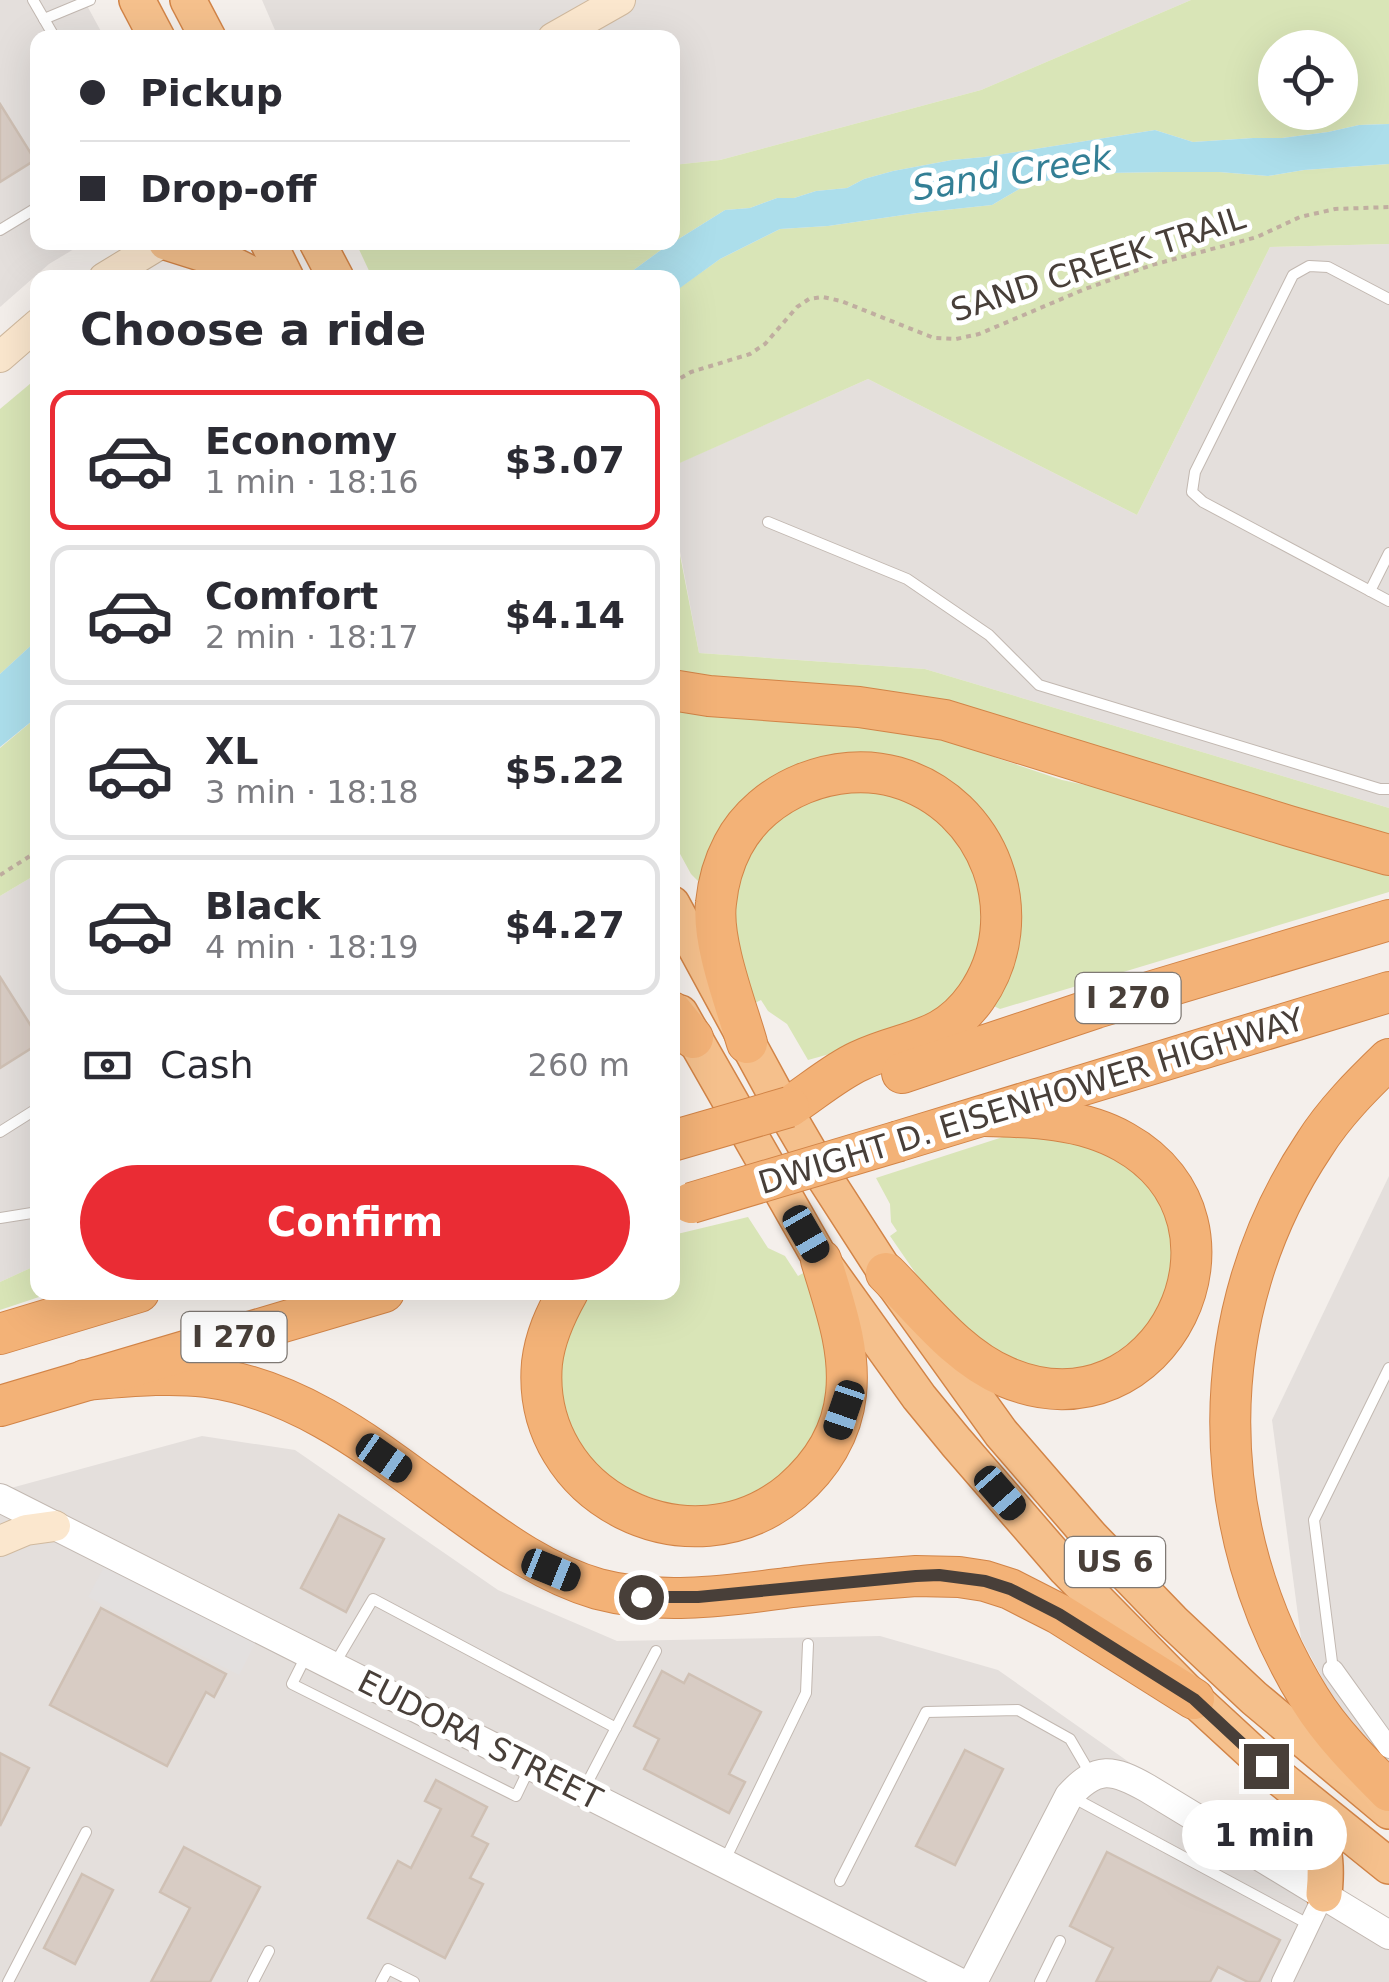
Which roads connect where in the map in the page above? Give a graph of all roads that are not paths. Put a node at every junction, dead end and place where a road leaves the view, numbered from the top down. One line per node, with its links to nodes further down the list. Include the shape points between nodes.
1 (33, 0): 6 (lane)
2 (90, 0): 6 (lane)
3 (137, 0): 8 (highway)
4 (188, 0): 9 (highway)
5 (620, 0): 10 (main road)
6 (44, 19): 7 (lane)
7 (51, 30)
8 (153, 30)
9 (204, 30)
10 (567, 30)
11 (30, 211): 12 (lane)
12 (0, 230)
13 (151, 250): 15 (main road)
14 (191, 250): 16 (highway)
15 (118, 270)
16 (243, 270)
17 (1389, 299): 22 (lane, via 1328,267 1309,266 1293,275 1195,472 1192,492)
18 (30, 331): 19 (main road)
19 (0, 357)
20 (768, 522): 25 (lane, via 907,579 989,635 1039,686)
21 (1389, 553): 22 (lane)
22 (1370, 591): 23 (lane)
23 (1389, 601)
24 (680, 691): 26 (highway, via 945,720)
25 (1389, 789)
26 (1389, 854)
27 (680, 919): 31 (highway, US 6)
28 (1389, 920): 33 (highway, DWIGHT D. EISENHOWER HIGHWAY / I 270, via 927,1066)
29 (1389, 992): 35 (highway, DWIGHT D. EISENHOWER HIGHWAY / I 270)
30 (683, 1025): 41 (highway, US 6)
31 (747, 1043): 33 (highway, via 716,917 733,844 753,817 811,780 880,773 937,797 977,836 999,884 1003,919 994,966 964,1011 942,1032); 42 (highway, US 6)
32 (1389, 1059): 63 (highway, via 1315,1142 1263,1240 1236,1337 1229,1443 1254,1578 1288,1662 1344,1744)
33 (864, 1072): 37 (highway, DWIGHT D. EISENHOWER HIGHWAY, bridge, via 790,1107)
34 (30, 1113): 36 (lane)
35 (984, 1116): 38 (highway, DWIGHT D. EISENHOWER HIGHWAY / I 270, bridge); 42 (highway, via 1062,1121 1123,1141 1148,1158 1168,1180 1188,1226 1188,1290 1176,1321 1156,1348 1117,1376 1048,1388 1008,1378 963,1351)
36 (0, 1132)
37 (680, 1139)
38 (680, 1208)
39 (30, 1213): 40 (lane)
40 (0, 1218)
41 (821, 1260): 45 (highway, via 845,1348 846,1394 834,1437 814,1469 781,1500 737,1521 660,1523 605,1498 575,1471 546,1410 542,1363); 57 (highway, US 6, via 956,1442 1066,1569)
42 (886, 1273): 66 (highway, US 6, via 1001,1433 1090,1536 1254,1698)
43 (112, 1300): 46 (highway, I 270)
44 (357, 1300): 48 (highway, I 270)
45 (564, 1300)
46 (3, 1333)
47 (1389, 1368): 56 (lane, via 1314,1520)
48 (85, 1380): 49 (highway, I 270); 57 (highway, via 207,1377 293,1401 506,1545 594,1588 667,1598 916,1576 985,1581 1059,1614)
49 (12, 1402)
50 (0, 1498): 51 (street, EUDORA STREET)
51 (56, 1526): 52 (main road); 55 (street, EUDORA STREET)
52 (0, 1541)
53 (808, 1644): 68 (lane, via 806,1692)
54 (656, 1651): 58 (lane)
55 (320, 1660): 58 (lane, via 373,1600); 60 (street, EUDORA STREET); 60 (lane, via 292,1684 516,1796)
56 (1333, 1670): 59 (street)
57 (1194, 1699): 61 (highway, US 6)
58 (616, 1728): 64 (lane)
59 (1389, 1748)
60 (531, 1766): 64 (street, EUDORA STREET)
61 (1266, 1766): 69 (highway, US 6); 71 (highway, via 1322,1840 1326,1869)
62 (1100, 1774): 65 (street); 70 (lane, via 1070,1739 1018,1710 926,1712); 71 (street, via 1125,1776 1147,1788)
63 (1389, 1791)
64 (582, 1792): 68 (street, EUDORA STREET)
65 (1069, 1796): 71 (lane); 80 (street)
66 (1389, 1810)
67 (86, 1832): 75 (lane)
68 (723, 1863): 79 (street, EUDORA STREET)
69 (1389, 1866)
70 (840, 1880)
71 (1317, 1910): 72 (street); 82 (street)
72 (1389, 1935)
73 (1060, 1942): 81 (lane)
74 (269, 1951): 76 (lane)
75 (8, 1982)
76 (253, 1982)
77 (381, 1982): 78 (lane, via 388,1969)
78 (414, 1982)
79 (959, 1982)
80 (974, 1982)
81 (1040, 1982)
82 (1282, 1982)

